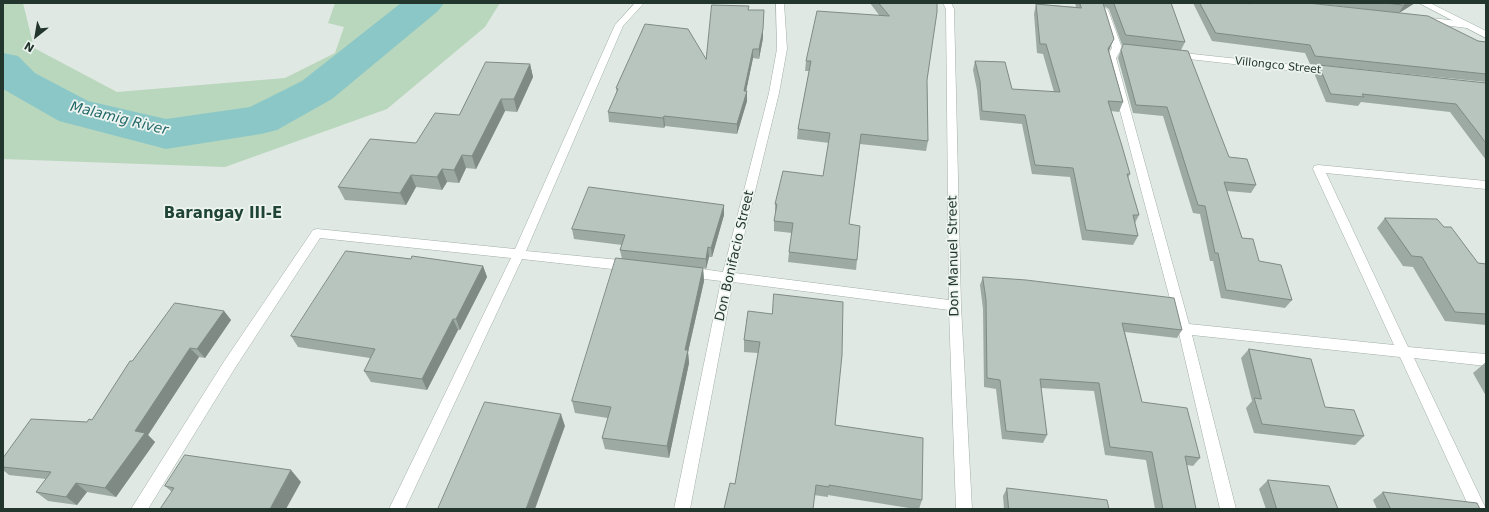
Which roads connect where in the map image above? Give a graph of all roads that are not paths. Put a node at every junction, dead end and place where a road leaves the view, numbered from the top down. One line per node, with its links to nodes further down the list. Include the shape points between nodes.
1 (640, 3): 12 (street, via 619,25)
2 (780, 3): 15 (street, Don Bonifacio Street, via 782,49 777,78)
3 (947, 3): 16 (street, Don Manuel Street, via 950,17)
4 (1423, 3): 7 (street)
5 (1104, 10): 17 (street, via 1121,49 1111,58)
6 (1413, 19): 7 (street)
7 (1467, 25): 8 (street)
8 (1486, 35)
9 (1163, 54): 10 (street, Villongco Street)
10 (1340, 72)
11 (1486, 186): 18 (street, via 1318,169)
12 (519, 253): 13 (street); 20 (street, via 317,233 230,364); 21 (street)
13 (643, 267)
14 (674, 270): 15 (street)
15 (728, 276): 16 (street); 22 (street, Don Bonifacio Street)
16 (955, 306): 23 (street, Don Manuel Street)
17 (1184, 329): 18 (street); 24 (street)
18 (1404, 352): 19 (street); 25 (street)
19 (1486, 360)
20 (139, 509)
21 (396, 509)
22 (682, 509)
23 (964, 509)
24 (1228, 509)
25 (1478, 509)

